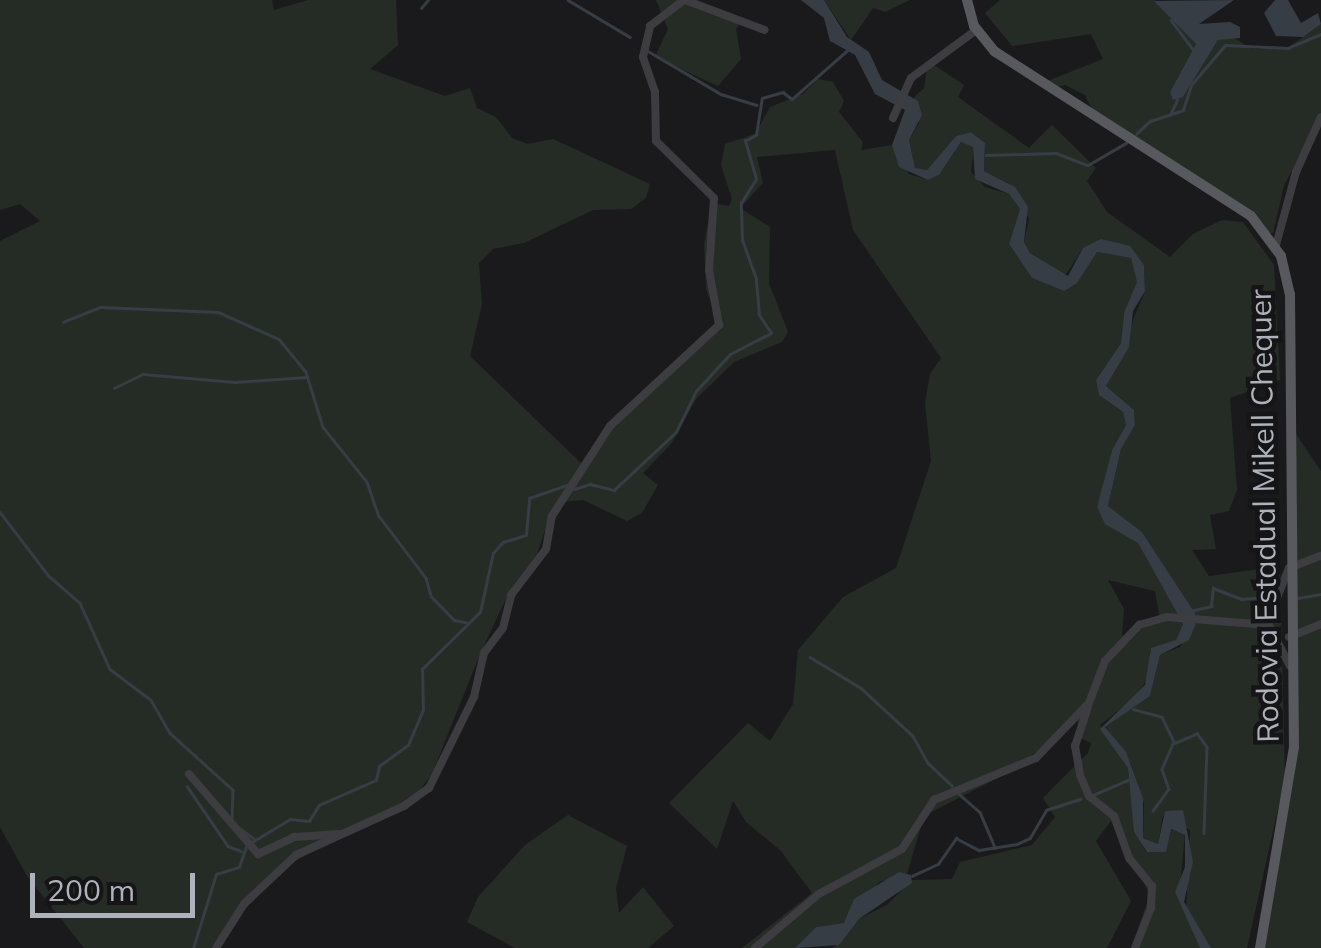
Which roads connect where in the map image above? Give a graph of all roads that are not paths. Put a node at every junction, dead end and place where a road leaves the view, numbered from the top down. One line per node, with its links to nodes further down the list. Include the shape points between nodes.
1 (684, 0): 3 (street); 16 (street, via 650,26 643,58 655,92 656,140 714,198 709,270 719,325 610,426 556,510 546,549 511,595 504,628 484,654 474,697 436,778 416,800)
2 (967, 0): 4 (main road)
3 (765, 30)
4 (976, 30): 6 (street, via 915,74); 7 (main road, Rodovia Estadual Mikell Chequer, via 1004,58 1250,216)
5 (1321, 117): 7 (street, via 1296,172)
6 (893, 118)
7 (1276, 245): 9 (main road, Rodovia Estadual Mikell Chequer, via 1290,294)
8 (1321, 556): 9 (street)
9 (1289, 568): 10 (street, via 1268,615); 12 (main road, Rodovia Estadual Mikell Chequer)
10 (1252, 622): 13 (street, via 1272,628); 14 (street, via 1167,618 1139,625 1119,644)
11 (1321, 624): 12 (street)
12 (1290, 637): 13 (main road, Rodovia Estadual Mikell Chequer)
13 (1290, 666): 20 (main road, Rodovia Estadual Mikell Chequer, via 1291,792)
14 (1089, 703): 18 (street, via 1036,758 934,800 902,849 819,894); 19 (street, via 1075,746 1080,775 1089,796 1114,816 1129,858 1152,890)
15 (189, 774): 16 (street, via 258,854 294,837)
16 (349, 832): 17 (street, via 296,856 244,904)
17 (216, 948)
18 (754, 948)
19 (1135, 948)
20 (1260, 948)

